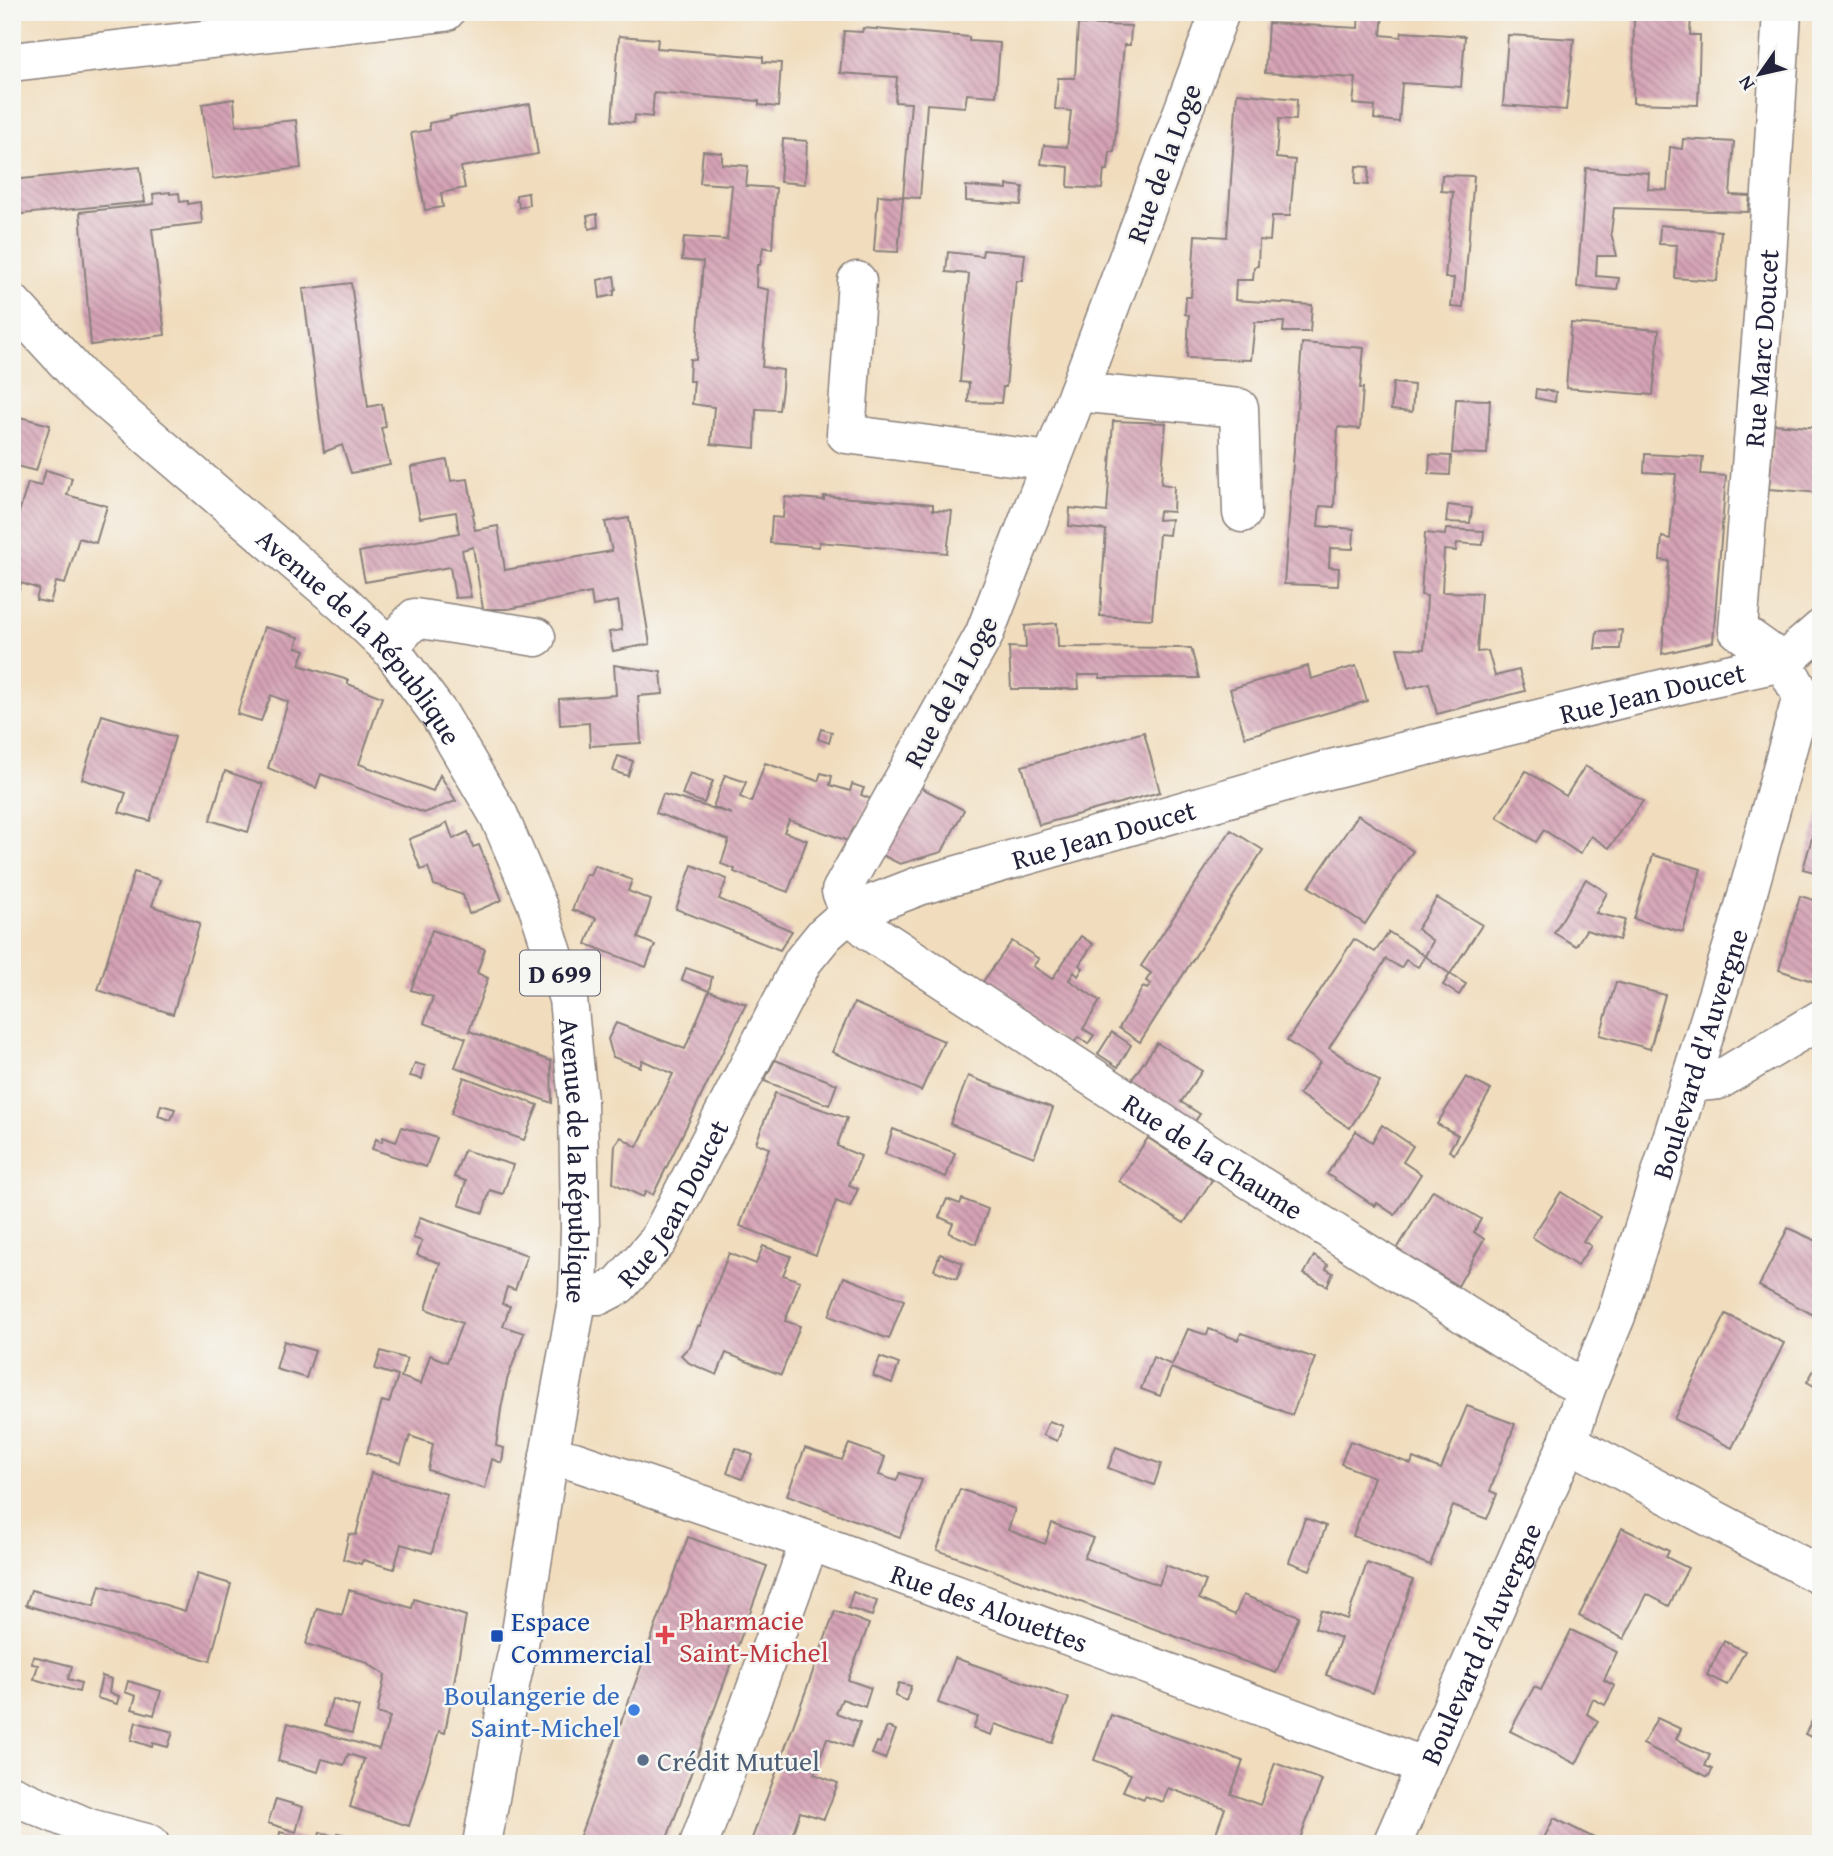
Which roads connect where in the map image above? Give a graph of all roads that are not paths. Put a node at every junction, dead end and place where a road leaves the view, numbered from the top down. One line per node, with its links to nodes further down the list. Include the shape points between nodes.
1 (445, 12): 4 (street)
2 (1220, 12): 7 (street, Rue de la Loge)
3 (1782, 12): 13 (street, Rue Marc Doucet, via 1738,630)
4 (12, 62)
5 (857, 281): 8 (street, via 846,434)
6 (12, 303): 12 (street, Avenue de la République / D 699, via 83,380)
7 (1078, 391): 8 (street, Rue de la Loge); 9 (street, via 1238,408)
8 (1050, 461): 14 (street, Rue de la Loge, via 984,635 841,891)
9 (1242, 513)
10 (1821, 629): 13 (street, Rue Jean Doucet)
11 (536, 637): 12 (street, via 415,618)
12 (388, 647): 17 (street, Avenue de la République / D 699, via 439,714 499,816 538,907 568,999 578,1101)
13 (1783, 662): 14 (street, Rue Jean Doucet, via 1327,770 919,886); 16 (street, Boulevard d'Auvergne, via 1801,696 1737,932)
14 (849, 913): 17 (street, Rue Jean Doucet, via 803,961 658,1241 619,1285 600,1294); 18 (street, Rue de la Chaume, via 871,932 1219,1160)
15 (1821, 1019): 16 (street, via 1719,1080)
16 (1689, 1083): 18 (street, Boulevard d'Auvergne, via 1616,1316)
17 (578, 1294): 20 (street, Avenue de la République / D 699)
18 (1586, 1388): 19 (street, Boulevard d'Auvergne)
19 (1568, 1442): 22 (street); 23 (street, Boulevard d'Auvergne)
20 (549, 1456): 21 (street, Rue des Alouettes); 26 (street, Avenue de la République / D 699)
21 (810, 1541): 23 (street, Rue des Alouettes); 27 (street)
22 (1821, 1576)
23 (1426, 1767): 28 (street, Boulevard d'Auvergne)
24 (12, 1795): 25 (street, via 89,1828)
25 (150, 1844)
26 (482, 1844)
27 (699, 1844)
28 (1392, 1844)

